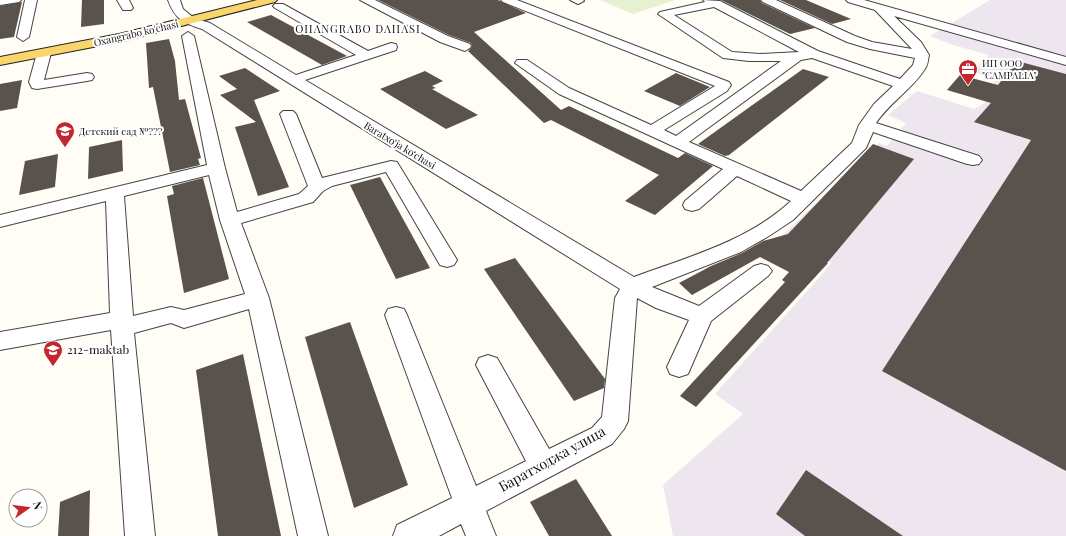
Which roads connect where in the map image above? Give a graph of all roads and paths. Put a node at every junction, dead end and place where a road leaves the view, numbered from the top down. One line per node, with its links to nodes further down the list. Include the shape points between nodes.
1 (15, 0): 9 (street)
2 (31, 0): 14 (street)
3 (174, 0): 13 (street)
4 (250, 0): 13 (main road, Oxangrabo ko'chasi)
5 (366, 0): 16 (street)
6 (507, 0): 31 (street, via 724,85)
7 (767, 0): 20 (street, via 870,46)
8 (852, 0): 12 (street)
9 (0, 2)
10 (712, 2): 18 (street); 22 (street, via 664,14 728,55)
11 (275, 3): 13 (main road, Oxangrabo ko'chasi); 19 (street)
12 (879, 8): 20 (street, via 916,44); 24 (street)
13 (188, 25): 17 (main road, Oxangrabo ko'chasi); 21 (main road, Oxangrabo ko'chasi); 27 (street, Baratxoʻja koʻchasi, via 206,26); 34 (street)
14 (23, 37)
15 (391, 47): 19 (street)
16 (465, 47)
17 (44, 53): 23 (main road, Oxangrabo ko'chasi); 26 (street, via 37,85)
18 (813, 54): 22 (street); 28 (street)
19 (366, 55): 27 (street)
20 (922, 55): 28 (street, via 920,66)
21 (0, 56)
22 (797, 56): 32 (street)
23 (0, 61)
24 (1066, 61)
25 (522, 63): 31 (street, via 564,91)
26 (87, 77)
27 (293, 80): 44 (street, Baratxoʻja koʻchasi)
28 (903, 85): 30 (street, via 879,107)
29 (288, 114): 36 (street)
30 (867, 124): 33 (street); 38 (street, via 860,145)
31 (652, 131): 32 (street)
32 (677, 143): 35 (street)
33 (973, 160)
34 (216, 168): 37 (street); 40 (street)
35 (735, 168): 38 (street); 39 (street)
36 (317, 187): 40 (street, via 306,198); 42 (street, via 326,182 391,166)
37 (115, 193): 41 (street); 48 (street)
38 (803, 199): 44 (street, via 774,224 741,243)
39 (692, 205)
40 (230, 220): 45 (street)
41 (0, 221)
42 (447, 260)
43 (761, 271): 47 (street)
44 (632, 286): 47 (street, Baratxoʻja koʻchasi, via 664,302); 52 (street, Баратходжа улица, via 626,298 615,421 602,436)
45 (258, 298): 48 (street, via 184,319 171,315); 55 (street)
46 (396, 315): 53 (street)
47 (702, 316): 51 (street)
48 (122, 324): 49 (street); 54 (street)
49 (0, 340)
50 (488, 365): 52 (street)
51 (679, 367)
52 (543, 466): 53 (street, Баратходжа улица)
53 (469, 505): 56 (street, Баратходжа улица); 57 (street)
54 (140, 536)
55 (314, 536)
56 (408, 536)
57 (481, 536)

